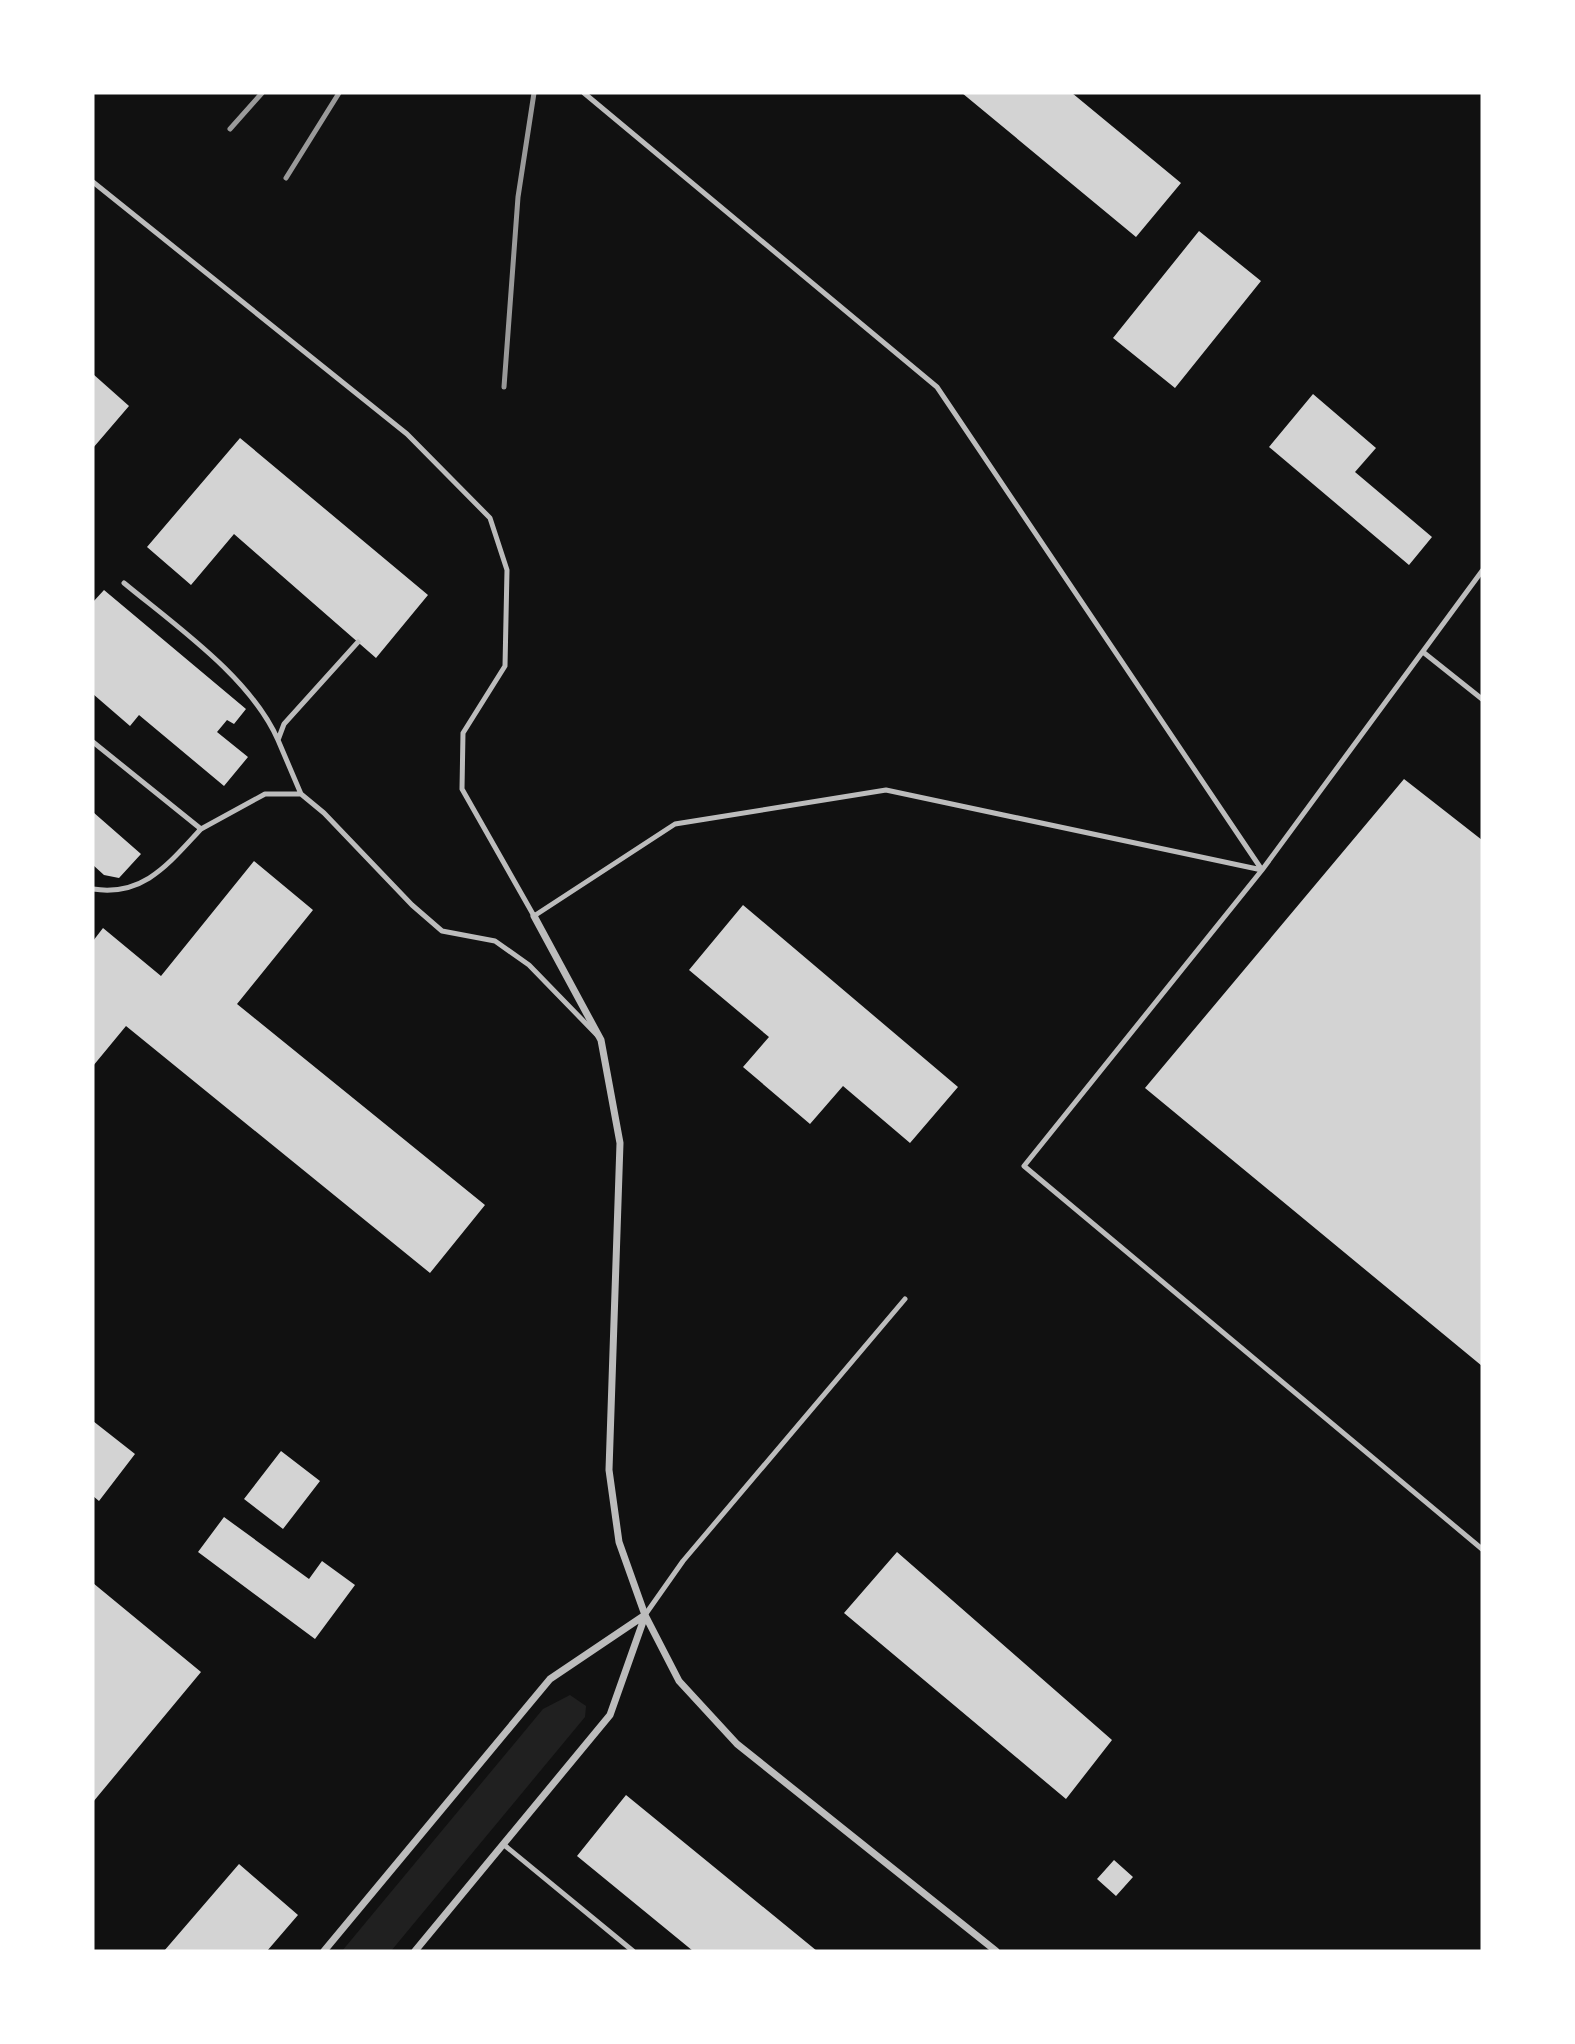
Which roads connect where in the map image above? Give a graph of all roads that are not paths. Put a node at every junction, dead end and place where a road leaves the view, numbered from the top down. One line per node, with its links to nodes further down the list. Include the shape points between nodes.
1 (584, 93): 12 (lane, via 937,387)
2 (93, 182): 14 (lane, via 407,434 490,518 507,570 505,666 463,733 462,789)
3 (1482, 571): 6 (lane)
4 (124, 583): 8 (lane, via 220,664 269,719)
5 (358, 642): 8 (lane, via 284,724)
6 (1423, 652): 7 (lane); 12 (lane)
7 (1482, 699)
8 (278, 740): 10 (lane)
9 (93, 742): 11 (lane)
10 (301, 794): 11 (lane, via 265,794); 15 (lane, via 442,931 495,941 529,965)
11 (201, 829): 13 (lane, via 160,871 133,888)
12 (1262, 870): 14 (lane, via 886,790 675,824); 17 (lane, via 1024,1166)
13 (93, 889)
14 (534, 916): 15 (street)
15 (601, 1040): 18 (street, via 621,1143 609,1470 619,1542)
16 (905, 1299): 18 (lane, via 683,1562)
17 (1482, 1549)
18 (645, 1615): 19 (street, via 610,1715); 20 (street, via 550,1679); 23 (street, via 678,1681 737,1744)
19 (503, 1844): 21 (street); 22 (lane)
20 (324, 1951)
21 (415, 1951)
22 (633, 1951)
23 (996, 1951)

